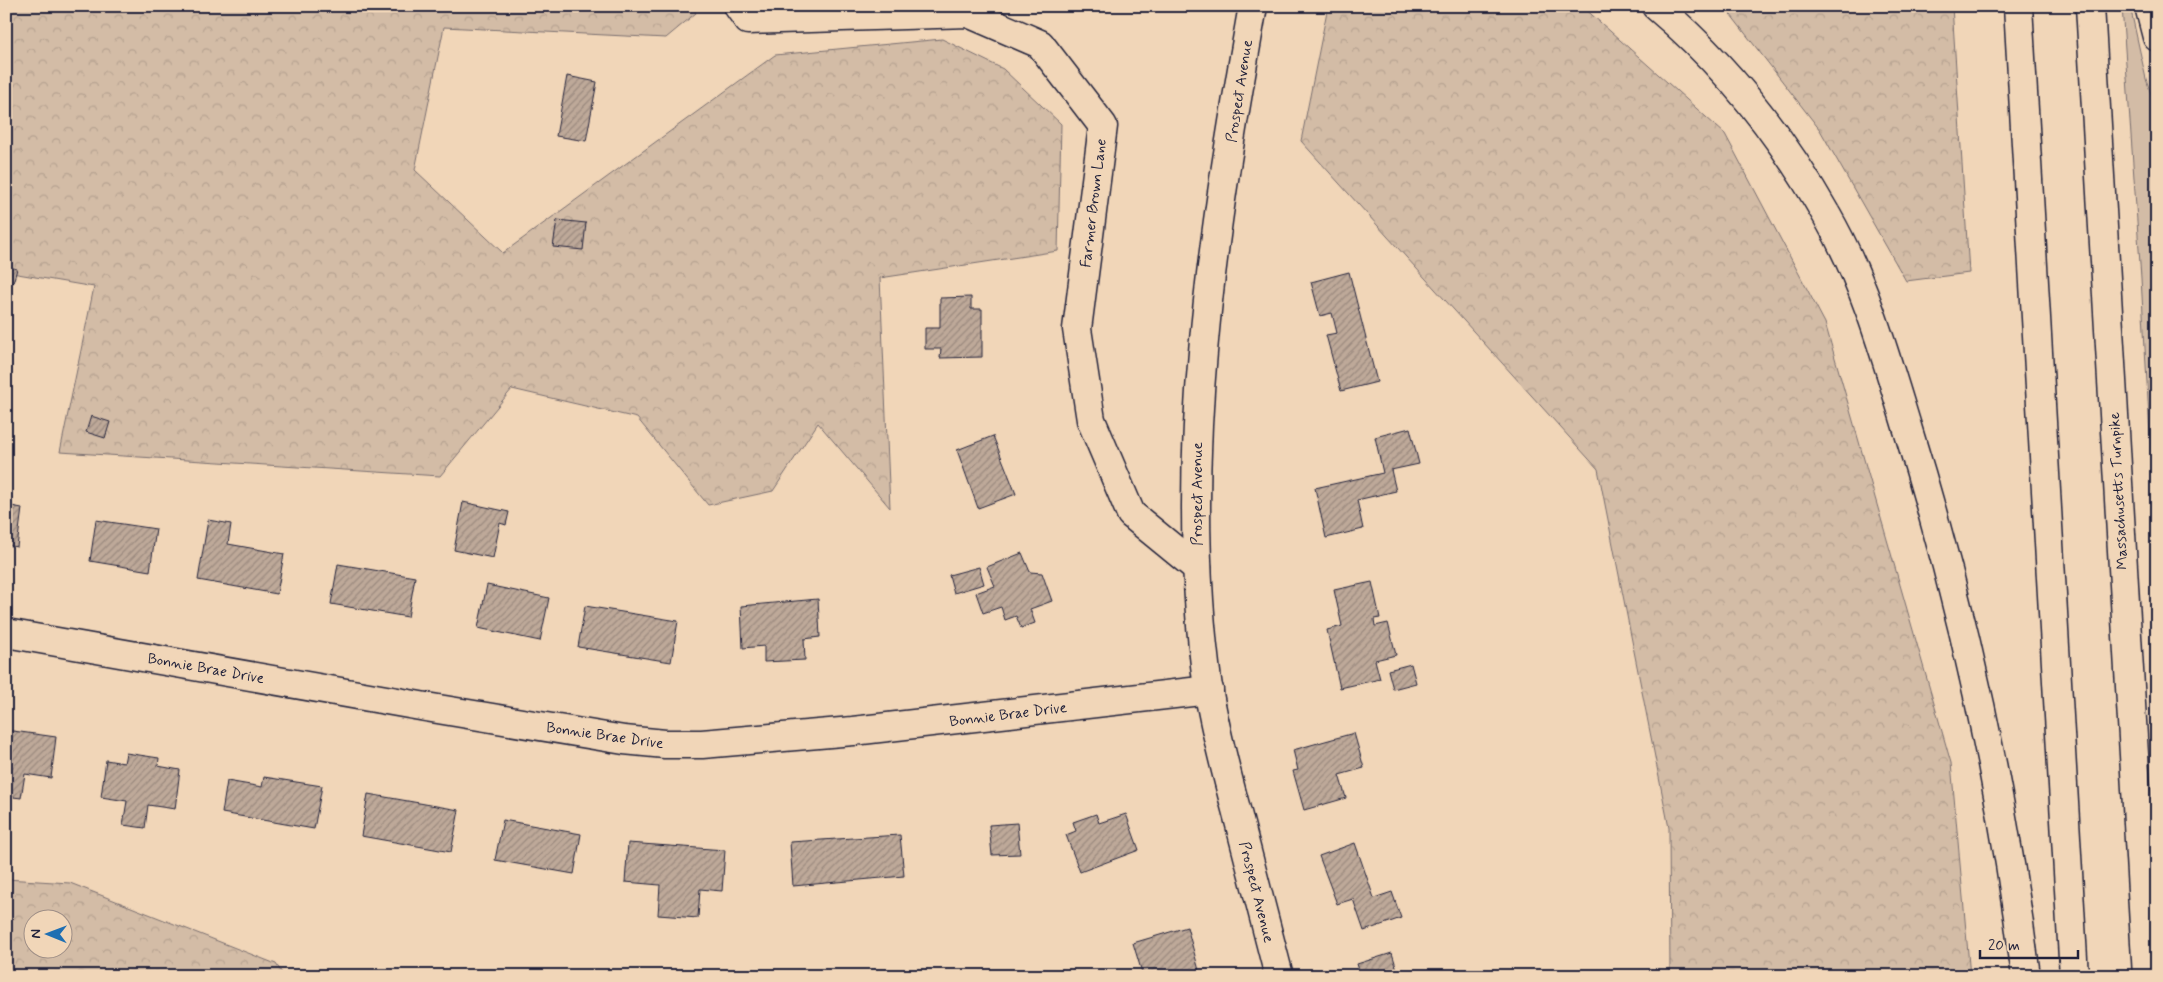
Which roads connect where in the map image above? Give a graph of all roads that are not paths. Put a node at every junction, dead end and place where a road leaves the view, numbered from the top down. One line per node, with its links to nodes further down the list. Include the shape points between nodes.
1 (738, 6): 8 (main road, Farmer Brown Lane, via 748,20 968,13 1040,44 1103,126 1077,329 1091,420 1131,514)
2 (1253, 6): 8 (main road, Prospect Avenue, via 1222,193 1204,338 1195,480)
3 (1656, 6): 12 (main road, via 1710,57 1754,107 1794,161 1828,218 1862,289 1911,440 1962,623 1998,798)
4 (2018, 6): 13 (main road)
5 (2090, 6): 14 (main road, Massachusetts Turnpike)
6 (2149, 6): 7 (main road)
7 (2157, 37)
8 (1197, 568): 10 (main road, Prospect Avenue)
9 (6, 633): 10 (main road, Bonnie Brae Drive, via 426,707 665,744 853,731)
10 (1209, 690): 11 (main road, Prospect Avenue, via 1220,748)
11 (1279, 976)
12 (2026, 976)
13 (2074, 976)
14 (2147, 976)

